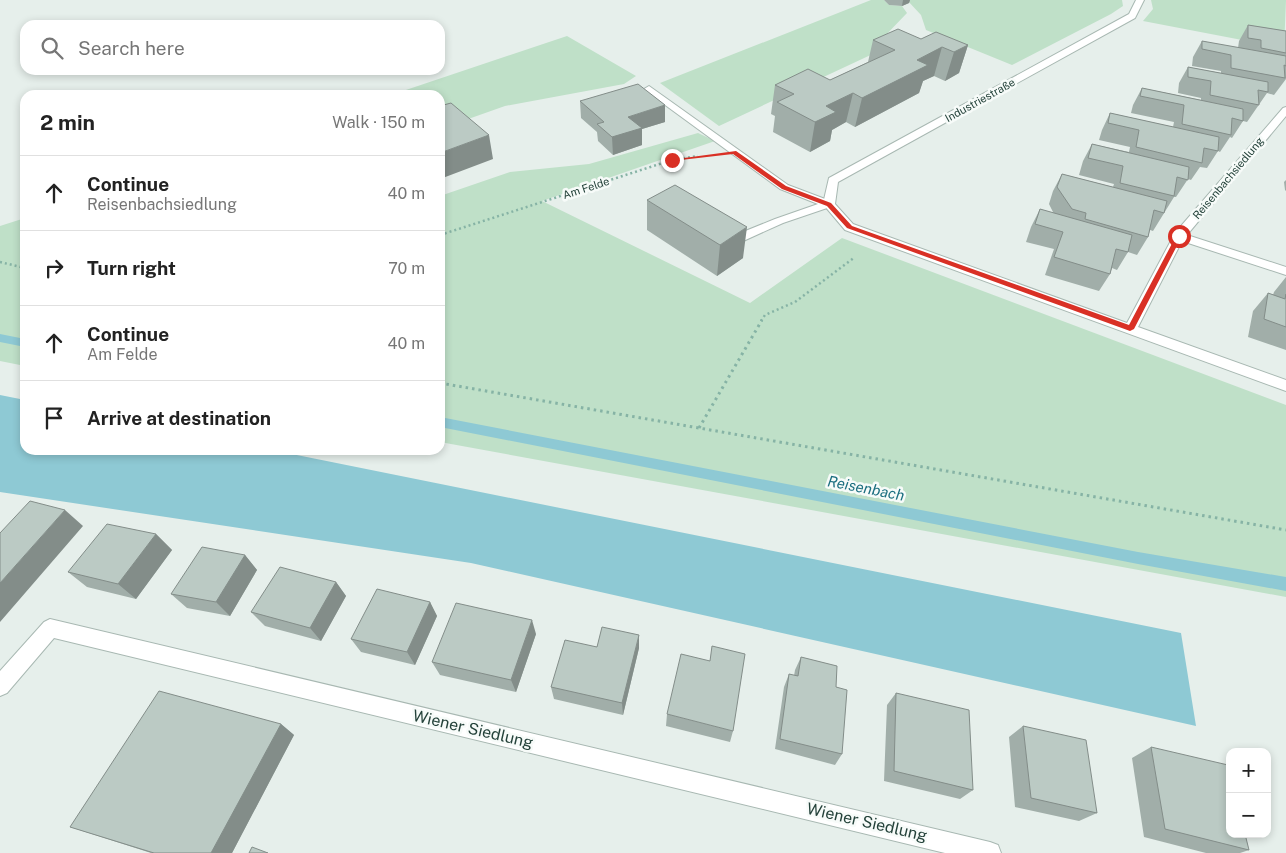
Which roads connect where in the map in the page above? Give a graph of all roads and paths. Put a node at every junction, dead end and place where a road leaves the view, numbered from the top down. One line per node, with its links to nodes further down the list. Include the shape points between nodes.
1 (1140, 0): 5 (street, Industriestraße, via 1132,16 833,180)
2 (649, 89): 4 (street)
3 (1286, 110): 7 (street, Reisenbachsiedlung)
4 (734, 152): 5 (street, via 784,188); 6 (path, Am Felde, via 672,160)
5 (829, 204): 8 (street, via 779,220); 9 (street, via 850,227)
6 (445, 233)
7 (1179, 236): 12 (street); 13 (street, Reisenbachsiedlung)
8 (737, 239)
9 (880, 239): 13 (street); 16 (path, via 795,302 765,315)
10 (0, 262): 11 (path)
11 (20, 267)
12 (1286, 271)
13 (1130, 329): 15 (street)
14 (445, 384): 16 (path)
15 (1286, 386)
16 (700, 428): 17 (path)
17 (1286, 530)
18 (0, 686): 19 (street, Wiener Siedlung, via 50,628)
19 (977, 851)

